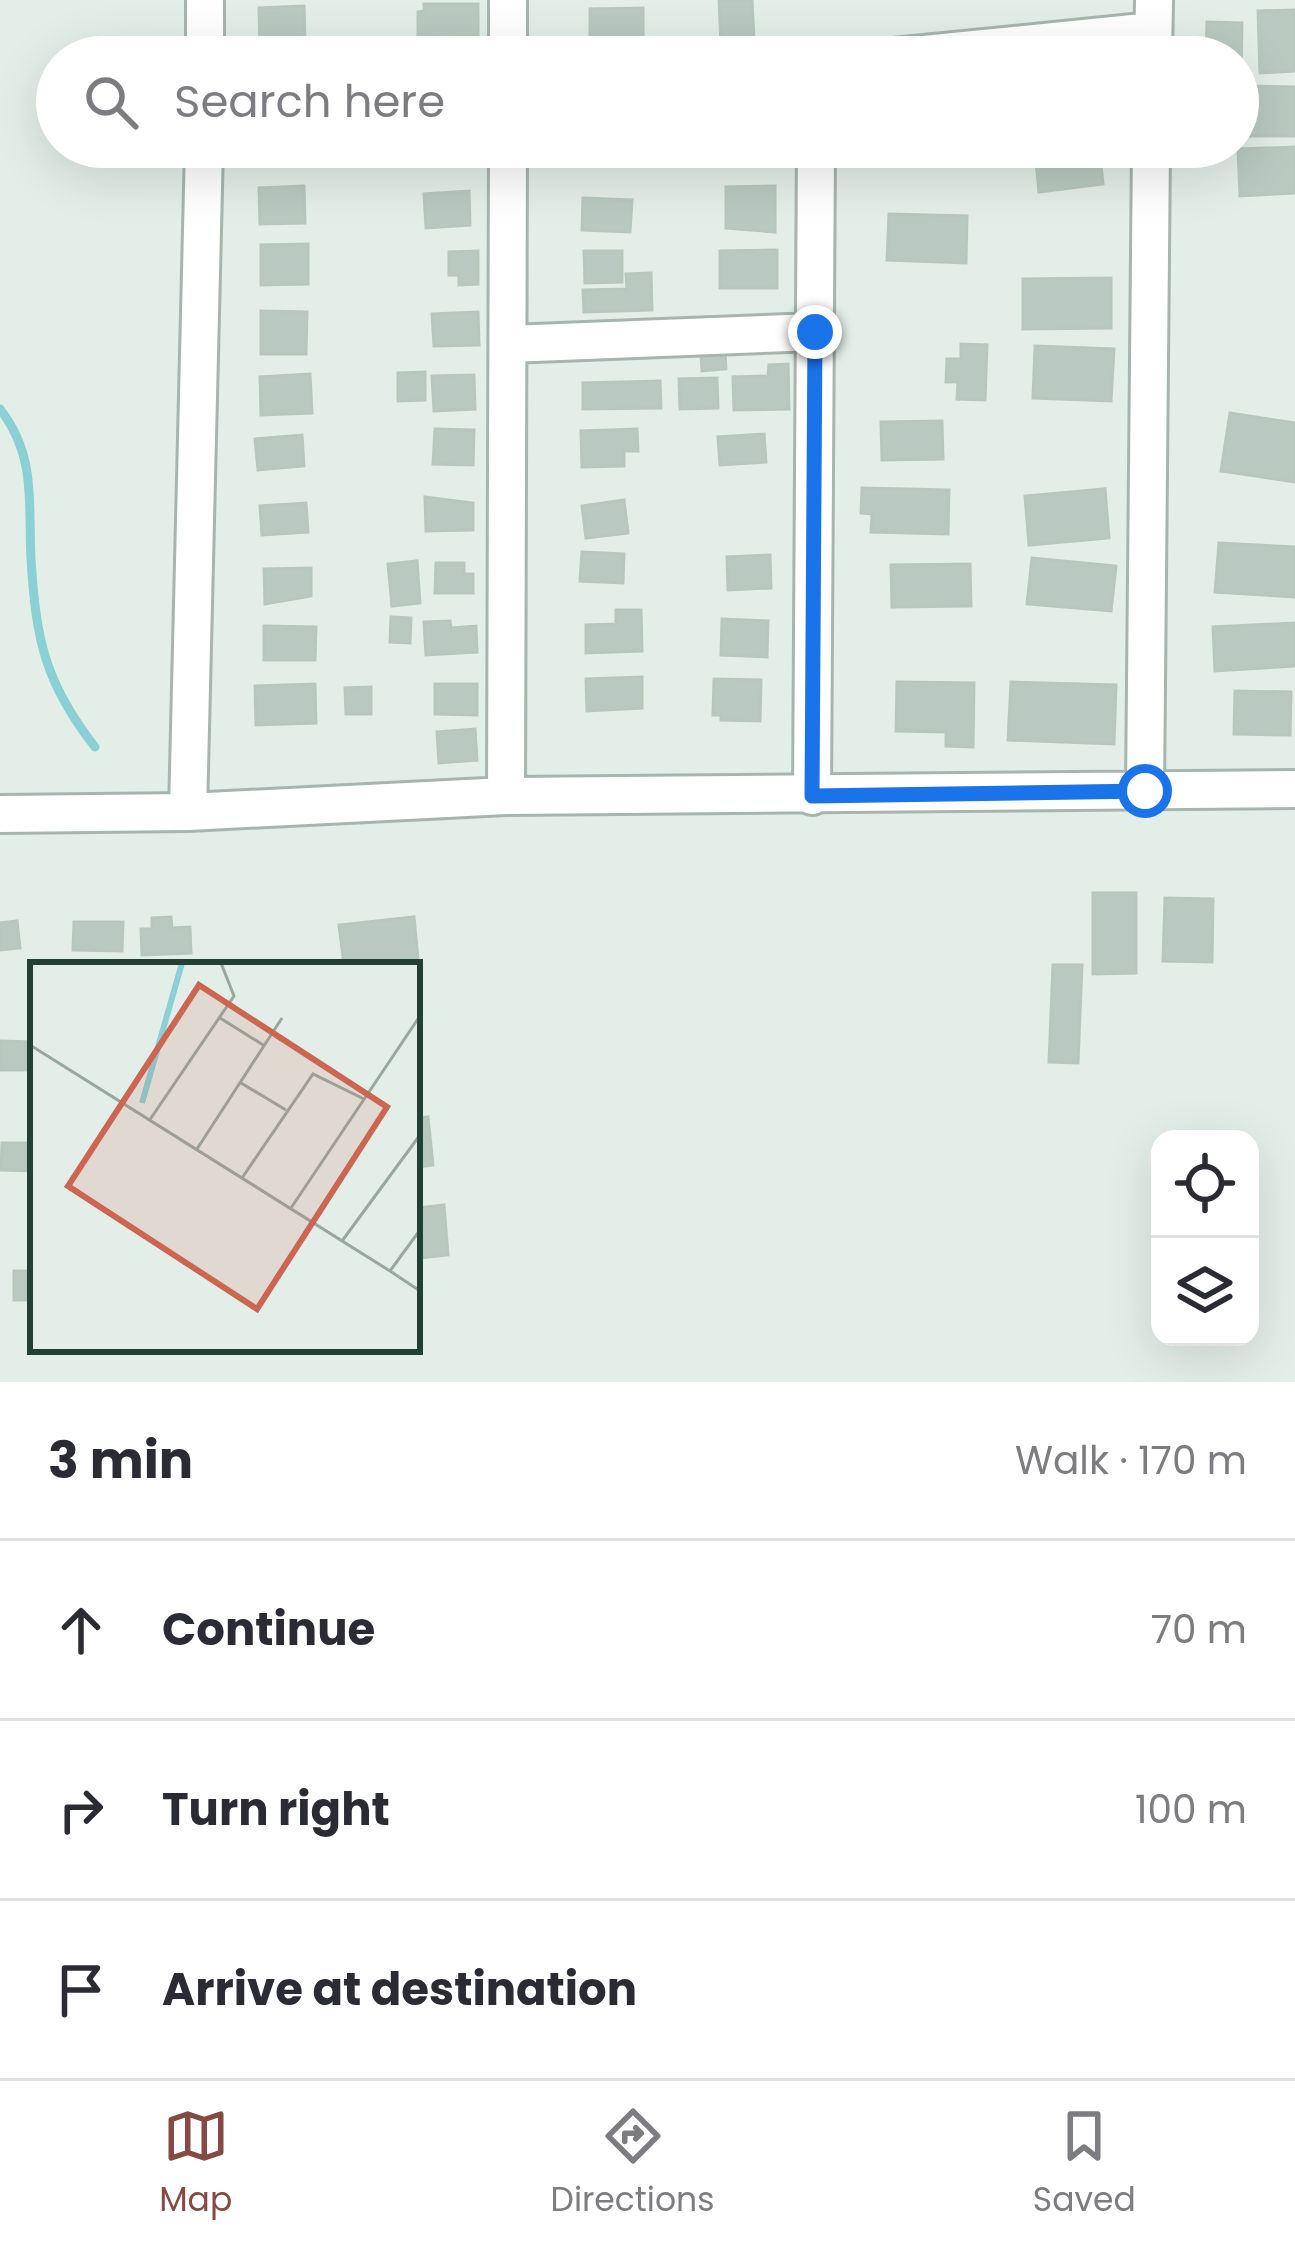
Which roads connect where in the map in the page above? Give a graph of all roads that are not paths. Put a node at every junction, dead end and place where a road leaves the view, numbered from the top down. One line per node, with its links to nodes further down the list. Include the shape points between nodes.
1 (205, 0): 4 (street)
2 (508, 0): 5 (street)
3 (1153, 30): 6 (street)
4 (205, 36)
5 (508, 36)
6 (1095, 36)
7 (203, 168): 17 (street)
8 (508, 168): 12 (street)
9 (816, 168): 11 (street)
10 (1151, 168): 14 (street)
11 (815, 332): 12 (street); 16 (street)
12 (509, 344): 15 (street)
13 (1295, 789): 14 (street)
14 (1145, 791): 16 (street)
15 (506, 796): 16 (street); 17 (street)
16 (812, 796)
17 (188, 812): 18 (street)
18 (0, 814)

